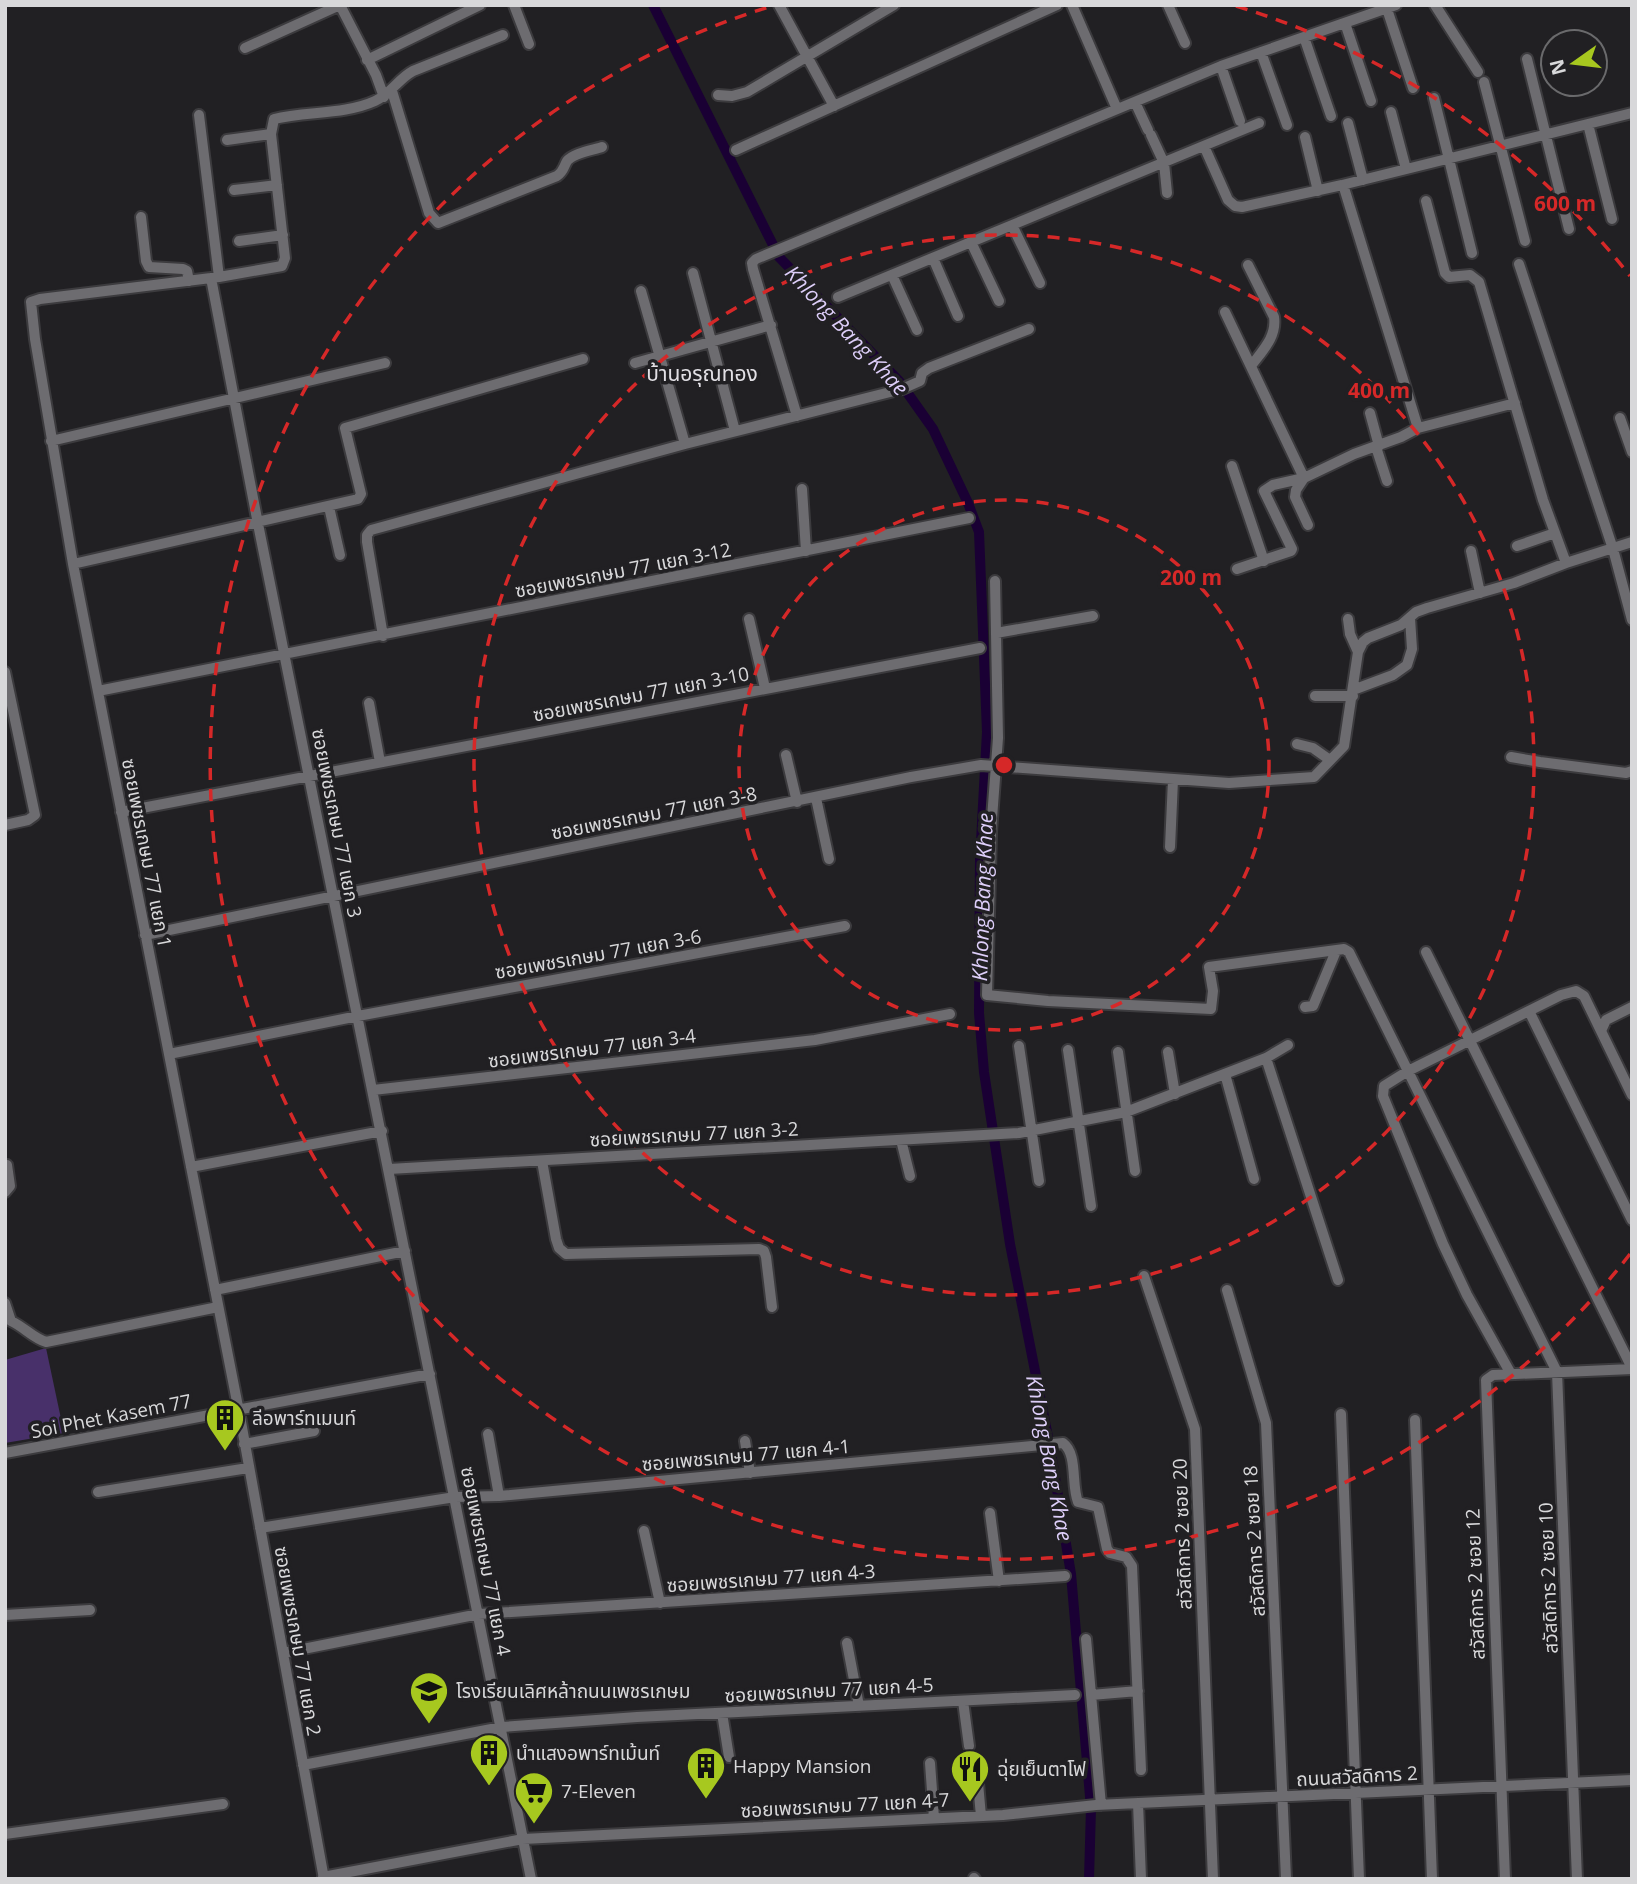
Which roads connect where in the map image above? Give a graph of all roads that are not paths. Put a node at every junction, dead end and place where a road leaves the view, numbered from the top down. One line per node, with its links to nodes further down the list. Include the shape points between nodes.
1 (340, 5): 16 (street); 20 (street)
2 (480, 5): 20 (street)
3 (514, 5): 15 (street)
4 (779, 5): 18 (street)
5 (894, 5): 18 (street)
6 (1057, 5): 28 (street)
7 (1072, 5): 29 (street)
8 (1168, 5): 14 (street)
9 (1435, 5): 44 (street, via 1481,77)
10 (1391, 7): 11 (street); 22 (street)
11 (1345, 23): 13 (street); 26 (street)
12 (503, 34): 23 (street, via 413,71)
13 (1304, 37): 17 (street); 32 (street)
14 (1185, 43)
15 (529, 44)
16 (245, 48)
17 (1261, 52): 21 (street); 38 (street)
18 (807, 57): 24 (street, via 747,92); 28 (street)
19 (1527, 59): 40 (street)
20 (367, 60): 23 (street)
21 (1221, 66): 27 (street); 34 (street)
22 (1413, 88)
23 (388, 94): 39 (street, via 359,106 274,119); 45 (street, via 429,213 438,223 557,176 571,158)
24 (718, 95)
25 (1434, 98): 47 (street)
26 (1371, 101)
27 (1135, 102): 29 (street); 48 (street)
28 (834, 106): 46 (street)
29 (1117, 109): 79 (street, via 756,258 753,269)
30 (1391, 112): 49 (street)
31 (199, 115): 71 (street, ซอยเพชรเกษม 77 แยก 3)
32 (1331, 116)
33 (1631, 116): 37 (street)
34 (1240, 121)
35 (1259, 123): 43 (street)
36 (1348, 123): 50 (street)
37 (1588, 124): 40 (street); 58 (street)
38 (1287, 125)
39 (271, 134): 42 (street); 51 (street)
40 (1546, 134): 44 (street); 60 (street)
41 (1305, 137): 53 (street)
42 (227, 140)
43 (1204, 146): 48 (street); 53 (street, via 1235,206)
44 (1500, 146): 47 (street); 63 (street)
45 (602, 147)
46 (736, 150)
47 (1449, 159): 49 (street); 65 (street)
48 (1164, 163): 55 (street); 59 (street)
49 (1406, 169): 50 (street)
50 (1363, 180): 53 (street)
51 (277, 185): 52 (street); 61 (street)
52 (234, 190)
53 (1318, 191)
54 (1345, 191): 93 (street)
55 (1167, 193)
56 (1426, 201): 89 (street, via 1445,273 1455,278 1470,275 1479,282)
57 (141, 217): 72 (street, via 149,267 183,269)
58 (1612, 219)
59 (1012, 225): 64 (street); 73 (street)
60 (1569, 229)
61 (282, 235): 62 (street); 71 (street, via 282,266)
62 (239, 241)
63 (1525, 241)
64 (971, 242): 66 (street); 76 (street)
65 (1472, 253)
66 (933, 258): 70 (street); 78 (street)
67 (1520, 264): 110 (street)
68 (1248, 265): 87 (street, via 1275,327)
69 (693, 273): 82 (street)
70 (892, 275): 75 (street); 81 (street)
71 (215, 278): 72 (street); 88 (street, ซอยเพชรเกษม 77 แยก 3)
72 (189, 281): 95 (street, ซอยเพชรเกษม 77 แยก 1, via 31,303)
73 (1040, 283)
74 (641, 291): 83 (street)
75 (838, 297)
76 (999, 301)
77 (1225, 312): 87 (street)
78 (958, 316)
79 (771, 325): 82 (street); 91 (street)
80 (1029, 329): 91 (street, via 929,368 914,384)
81 (917, 330)
82 (711, 342): 83 (street); 94 (street)
83 (660, 356): 86 (street); 96 (street)
84 (583, 359): 103 (street, via 345,428 361,494 358,499)
85 (385, 363): 88 (street)
86 (635, 363)
87 (1251, 366): 100 (street)
88 (233, 399): 95 (street); 105 (street, ซอยเพชรเกษม 77 แยก 3)
89 (1515, 403): 93 (street); 107 (street)
90 (1370, 413): 97 (street)
91 (797, 416): 94 (street)
92 (1620, 418): 98 (street)
93 (1418, 428): 97 (street)
94 (735, 431): 96 (street)
95 (51, 441): 116 (street, ซอยเพชรเกษม 77 แยก 1)
96 (685, 444): 126 (street, via 371,530 367,541)
97 (1377, 446): 100 (street); 101 (street)
98 (1632, 452)
99 (1232, 466): 114 (street)
100 (1304, 478): 106 (street, via 1295,497); 114 (street, via 1264,491 1292,548)
101 (1387, 481)
102 (802, 489): 111 (street)
103 (329, 507): 105 (street); 113 (street)
104 (969, 518): 111 (street, ซอยเพชรเกษม 77 แยก 3-12)
105 (258, 524): 116 (street); 129 (street, ซอยเพชรเกษม 77 แยก 3)
106 (1308, 525)
107 (1555, 533): 109 (street); 115 (street)
108 (1632, 542): 110 (street)
109 (1517, 546)
110 (1613, 548): 115 (street); 124 (street)
111 (806, 551): 126 (street, ซอยเพชรเกษม 77 แยก 3-12)
112 (1471, 551): 119 (street)
113 (340, 555)
114 (1264, 561): 117 (street)
115 (1566, 563): 119 (street)
116 (72, 564): 132 (street, ซอยเพชรเกษม 77 แยก 1)
117 (1237, 569)
118 (995, 581): 125 (street)
119 (1480, 593): 121 (street, via 1427,608)
120 (1093, 616): 125 (street)
121 (1410, 618): 128 (street, via 1368,638); 133 (street, via 1412,649 1407,666)
122 (749, 619): 131 (street)
123 (1348, 619): 128 (street)
124 (1632, 620)
125 (996, 632): 141 (street)
126 (383, 636): 129 (street, ซอยเพชรเกษม 77 แยก 3-12)
127 (980, 648): 131 (street, ซอยเพชรเกษม 77 แยก 3-10)
128 (1358, 652): 133 (street)
129 (285, 655): 132 (street, ซอยเพชรเกษม 77 แยก 3-12); 143 (street, ซอยเพชรเกษม 77 แยก 3)
130 (5, 672): 148 (street, via 35,815)
131 (765, 688): 140 (street, ซอยเพชรเกษม 77 แยก 3-10)
132 (98, 691): 147 (street, ซอยเพชรเกษม 77 แยก 1)
133 (1353, 693): 134 (street); 139 (street, via 1344,746)
134 (1315, 696)
135 (369, 703): 140 (street)
136 (1297, 744): 139 (street)
137 (786, 755): 146 (street)
138 (1511, 757): 142 (street)
139 (1330, 760): 144 (street, ซอยเพชรเกษม 77 แยก 3-8, via 1314,776 1304,778 1229,783)
140 (380, 762): 143 (street, ซอยเพชรเกษม 77 แยก 3-10)
141 (997, 766): 144 (street, ซอยเพชรเกษม 77 แยก 3-8); 145 (street, ซอยเพชรเกษม 77 แยก 3-8, via 929,774); 154 (street, via 986,995 1211,1009 1209,967)
142 (1632, 771)
143 (309, 776): 147 (street, ซอยเพชรเกษม 77 แยก 3-10); 151 (street, ซอยเพชรเกษม 77 แยก 3)
144 (1173, 780): 149 (street)
145 (816, 798): 146 (street, ซอยเพชรเกษม 77 แยก 3-8); 150 (street)
146 (797, 802): 151 (street, ซอยเพชรเกษม 77 แยก 3-8)
147 (121, 812): 153 (street, ซอยเพชรเกษม 77 แยก 1)
148 (5, 825)
149 (1170, 846)
150 (828, 859)
151 (334, 896): 153 (street, ซอยเพชรเกษม 77 แยก 3-8); 160 (street, ซอยเพชรเกษม 77 แยก 3)
152 (845, 926): 160 (street, ซอยเพชรเกษม 77 แยก 3-6)
153 (145, 935): 168 (street, ซอยเพชรเกษม 77 แยก 1)
154 (1336, 951): 156 (street, via 1313,1006); 170 (street, via 1344,949 1352,956)
155 (1426, 952): 162 (street)
156 (1305, 1007)
157 (1632, 1007): 161 (street, via 1606,1020)
158 (1528, 1012): 161 (street, via 1576,991 1584,996); 162 (street); 190 (street)
159 (950, 1014): 172 (street, ซอยเพชรเกษม 77 แยก 3-4, via 815,1040)
160 (358, 1016): 168 (street, ซอยเพชรเกษม 77 แยก 3-6); 172 (street, ซอยเพชรเกษม 77 แยก 3)
161 (1601, 1031): 174 (street)
162 (1469, 1041): 170 (street); 200 (street)
163 (1288, 1045): 169 (street, ซอยเพชรเกษม 77 แยก 3-2)
164 (1019, 1046): 178 (street)
165 (1068, 1050): 176 (street)
166 (1118, 1052): 175 (street)
167 (1168, 1052): 173 (street)
168 (169, 1054): 182 (street, ซอยเพชรเกษม 77 แยก 1)
169 (1266, 1058): 171 (street, ซอยเพชรเกษม 77 แยก 3-2); 193 (street)
170 (1408, 1071): 201 (street); 203 (street, via 1389,1080 1383,1096 1448,1254)
171 (1225, 1074): 173 (street, ซอยเพชรเกษม 77 แยก 3-2); 186 (street)
172 (373, 1090): 177 (street, ซอยเพชรเกษม 77 แยก 3)
173 (1175, 1094): 175 (street, ซอยเพชรเกษม 77 แยก 3-2)
174 (1632, 1094)
175 (1126, 1112): 176 (street, ซอยเพชรเกษม 77 แยก 3-2); 184 (street)
176 (1078, 1123): 178 (street, ซอยเพชรเกษม 77 แยก 3-2); 189 (street)
177 (382, 1130): 182 (street); 183 (street, ซอยเพชรเกษม 77 แยก 3)
178 (1032, 1131): 179 (street, ซอยเพชรเกษม 77 แยก 3-2); 187 (street)
179 (901, 1140): 180 (street, ซอยเพชรเกษม 77 แยก 3-2); 185 (street)
180 (542, 1161): 183 (street, ซอยเพชรเกษม 77 แยก 3-2); 198 (street, via 556,1239 566,1254 759,1249 766,1256)
181 (7, 1165): 188 (street, via 10,1186)
182 (191, 1167): 194 (street, ซอยเพชรเกษม 77 แยก 1)
183 (389, 1168): 191 (street, ซอยเพชรเกษม 77 แยก 3)
184 (1135, 1171)
185 (910, 1176)
186 (1254, 1179)
187 (1039, 1181)
188 (5, 1192)
189 (1091, 1206)
190 (1632, 1220)
191 (405, 1251): 194 (street); 202 (street, ซอยเพชรเกษม 77 แยก 3)
192 (1144, 1276): 248 (street, สวัสดิการ 2 ซอย 20, via 1195,1429)
193 (1338, 1280)
194 (215, 1290): 197 (street, ซอยเพชรเกษม 77 แยก 1)
195 (1227, 1290): 247 (street, สวัสดิการ 2 ซอย 18, via 1266,1423)
196 (5, 1303): 199 (street)
197 (218, 1307): 199 (street, via 46,1342); 204 (street, ซอยเพชรเกษม 77 แยก 1)
198 (772, 1307)
199 (8, 1322)
200 (1632, 1368): 201 (street)
201 (1557, 1372): 203 (street); 243 (street, สวัสดิการ 2 ซอย 10)
202 (430, 1374): 204 (street, Soi Phet Kasem 77); 216 (street, ซอยเพชรเกษม 77 แยก 4)
203 (1511, 1374): 244 (street, สวัสดิการ 2 ซอย 12, via 1486,1380)
204 (238, 1409): 210 (street, ซอยเพชรเกษม 77 แยก 2); 211 (street, Soi Phet Kasem 77)
205 (1341, 1414): 246 (street)
206 (1415, 1420): 245 (street)
207 (314, 1431): 210 (street)
208 (488, 1434): 215 (street)
209 (745, 1441): 213 (street)
210 (244, 1444): 212 (street, ซอยเพชรเกษม 77 แยก 2)
211 (5, 1453)
212 (248, 1468): 214 (street); 218 (street, ซอยเพชรเกษม 77 แยก 2)
213 (750, 1473): 215 (street, ซอยเพชรเกษม 77 แยก 4-1); 229 (street, ซอยเพชรเกษม 77 แยก 4-1, via 1063,1443 1069,1451 1078,1502 1098,1507 1107,1549 1130,1560)
214 (97, 1492)
215 (499, 1496): 216 (street, ซอยเพชรเกษม 77 แยก 4-1)
216 (455, 1497): 218 (street, ซอยเพชรเกษม 77 แยก 4-1); 224 (street, ซอยเพชรเกษม 77 แยก 4)
217 (990, 1513): 221 (street)
218 (260, 1528): 228 (street, ซอยเพชรเกษม 77 แยก 2)
219 (644, 1531): 222 (street)
220 (1065, 1576): 221 (street, ซอยเพชรเกษม 77 แยก 4-3)
221 (999, 1581): 222 (street, ซอยเพชรเกษม 77 แยก 4-3)
222 (660, 1603): 224 (street, ซอยเพชรเกษม 77 แยก 4-3)
223 (90, 1610): 225 (street)
224 (479, 1614): 228 (street, ซอยเพชรเกษม 77 แยก 4-3); 235 (street, ซอยเพชรเกษม 77 แยก 4)
225 (5, 1615)
226 (1086, 1639): 231 (street)
227 (847, 1643): 233 (street)
228 (283, 1653): 240 (street, ซอยเพชรเกษม 77 แยก 2)
229 (1138, 1691): 231 (street); 241 (street)
230 (1074, 1695): 232 (street, ซอยเพชรเกษม 77 แยก 4-5)
231 (1091, 1695): 251 (street)
232 (963, 1701): 233 (street, ซอยเพชรเกษม 77 แยก 4-5); 236 (street)
233 (859, 1706): 234 (street, ซอยเพชรเกษม 77 แยก 4-5)
234 (722, 1713): 235 (street, ซอยเพชรเกษม 77 แยก 4-5); 237 (street)
235 (502, 1727): 240 (street, ซอยเพชรเกษม 77 แยก 4-5); 256 (street, ซอยเพชรเกษม 77 แยก 4)
236 (969, 1746)
237 (729, 1757)
238 (976, 1761): 253 (street)
239 (930, 1763): 254 (street)
240 (303, 1765): 257 (street, ซอยเพชรเกษม 77 แยก 2)
241 (1141, 1770)
242 (1632, 1780): 243 (street, ถนนสวัสดิการ 2)
243 (1574, 1783): 244 (street, ถนนสวัสดิการ 2); 265 (street, สวัสดิการ 2 ซอย 10)
244 (1502, 1787): 245 (street, ถนนสวัสดิการ 2); 264 (street, สวัสดิการ 2 ซอย 12)
245 (1428, 1790): 246 (street, ถนนสวัสดิการ 2); 263 (street)
246 (1356, 1793): 247 (street, ถนนสวัสดิการ 2); 262 (street)
247 (1283, 1797): 248 (street, ถนนสวัสดิการ 2); 261 (street, สวัสดิการ 2 ซอย 18)
248 (1210, 1800): 249 (street, ถนนสวัสดิการ 2); 260 (street, สวัสดิการ 2 ซอย 20)
249 (1138, 1803): 251 (street, ถนนสวัสดิการ 2); 259 (street)
250 (223, 1804): 255 (street)
251 (1101, 1804): 252 (street, ถนนสวัสดิการ 2)
252 (1084, 1806): 253 (street, ซอยเพชรเกษม 77 แยก 4-7)
253 (981, 1816): 254 (street, ซอยเพชรเกษม 77 แยก 4-7)
254 (934, 1818): 256 (street, ซอยเพชรเกษม 77 แยก 4-7)
255 (5, 1834)
256 (523, 1839): 257 (street, ซอยเพชรเกษม 77 แยก 4-7); 258 (street, ซอยเพชรเกษม 77 แยก 4)
257 (323, 1878)
258 (531, 1879)
259 (1141, 1879)
260 (1213, 1879)
261 (1286, 1879)
262 (1359, 1879)
263 (1432, 1879)
264 (1505, 1879)
265 (1577, 1879)

